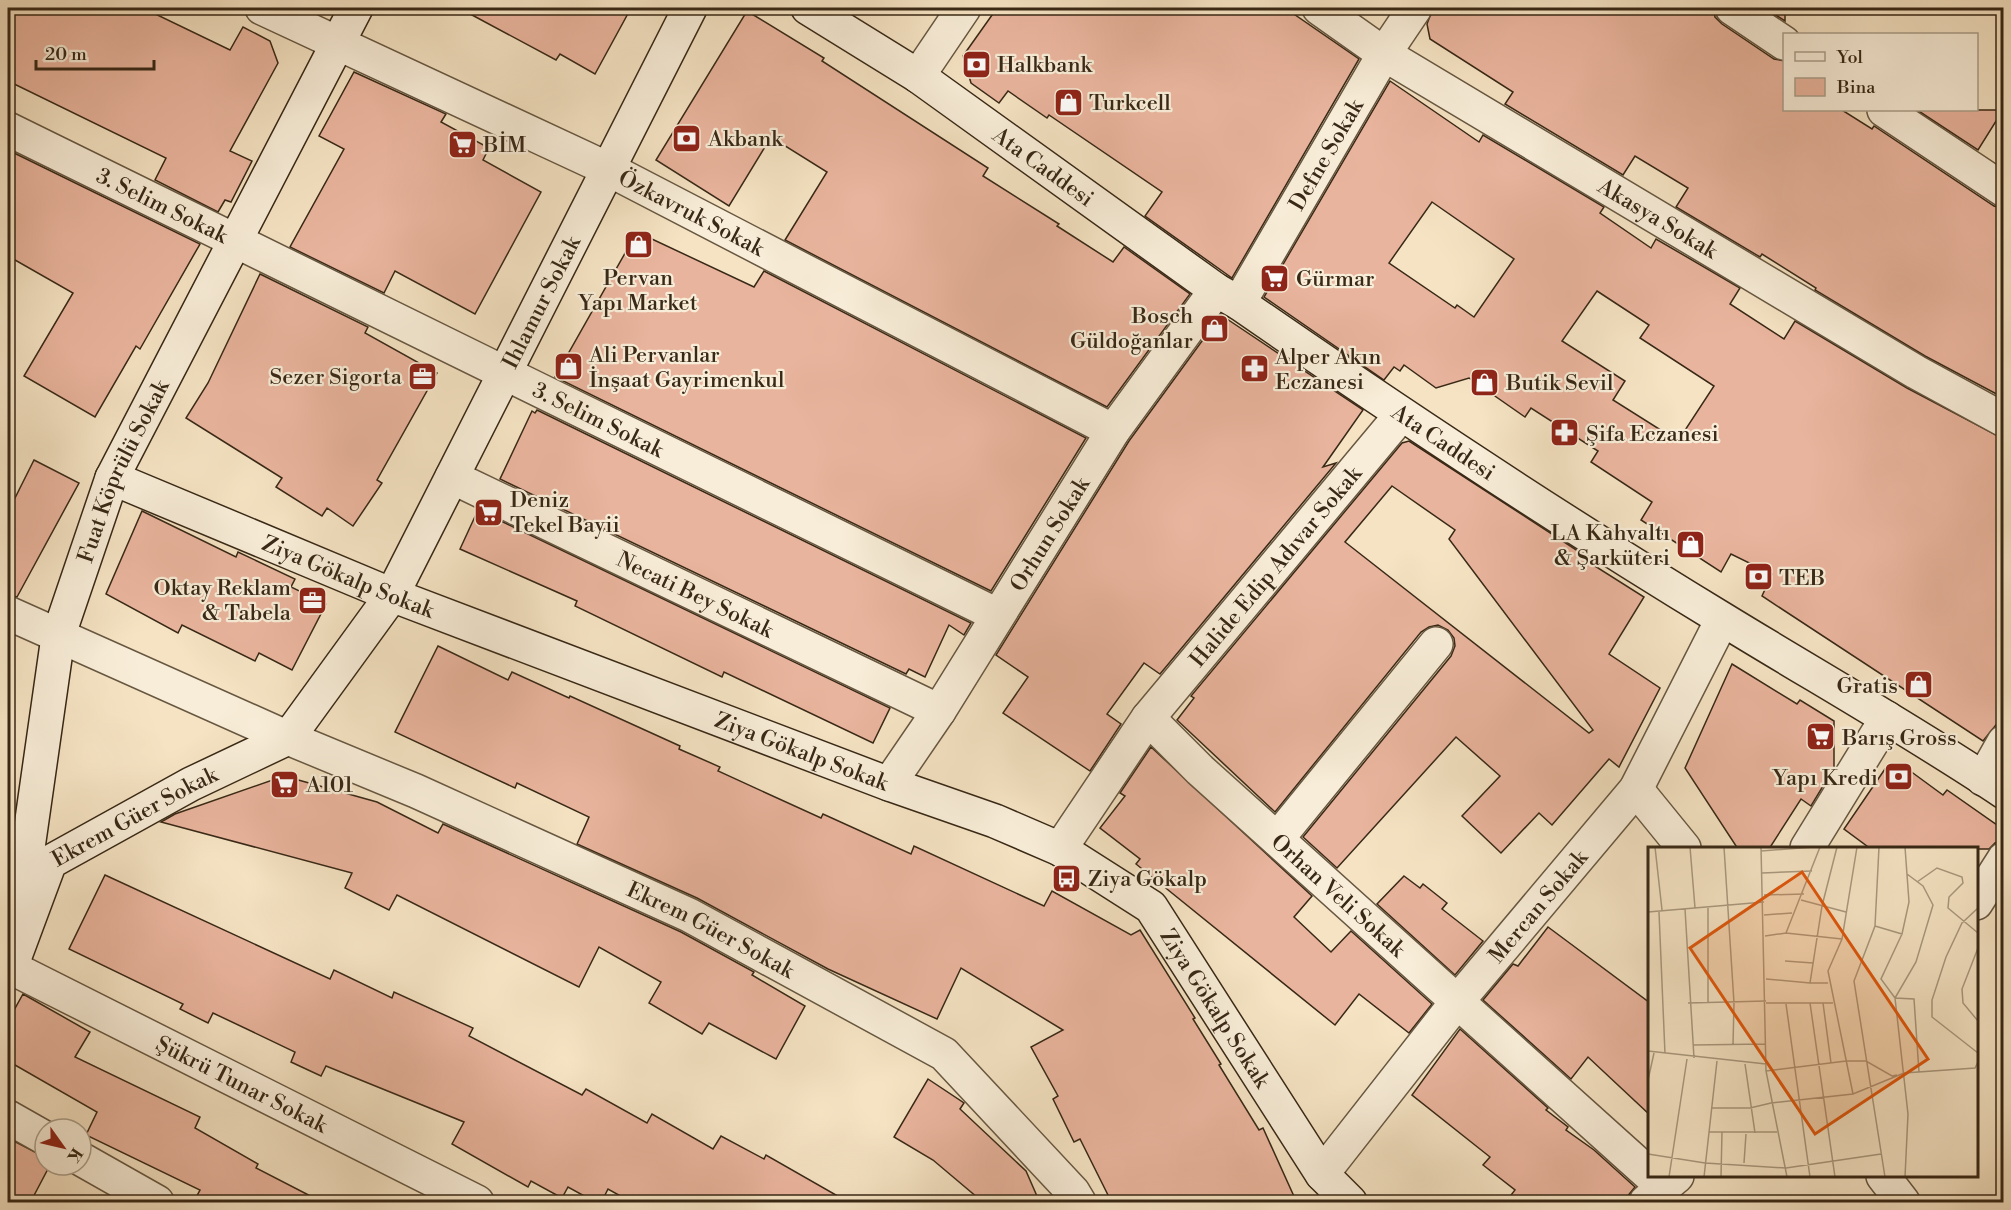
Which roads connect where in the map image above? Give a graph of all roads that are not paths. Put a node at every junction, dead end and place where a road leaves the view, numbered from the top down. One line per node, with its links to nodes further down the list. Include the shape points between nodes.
1 (262, 8): 9 (street, Özkavruk Sokak)
2 (356, 8): 9 (street, Fuat Köprülü Sokak)
3 (690, 8): 15 (street, Ihlamur Sokak)
4 (808, 8): 12 (street, Ata Caddesi)
5 (964, 8): 12 (street)
6 (1319, 8): 11 (street, Akasya Sokak)
7 (1415, 8): 11 (street, Defne Sokak)
8 (1732, 8): 10 (street)
9 (338, 42): 15 (street, Özkavruk Sokak); 17 (street, Fuat Köprülü Sokak)
10 (1783, 42)
11 (1384, 54): 18 (street, Defne Sokak); 21 (street, Akasya Sokak, via 1916,372)
12 (918, 76): 18 (street, Ata Caddesi)
13 (1886, 111): 16 (street)
14 (8, 129): 17 (street, 3. Selim Sokak)
15 (608, 169): 19 (street, Ihlamur Sokak); 22 (street, Özkavruk Sokak)
16 (2004, 190)
17 (236, 239): 19 (street, 3. Selim Sokak); 24 (street, Fuat Köprülü Sokak)
18 (1228, 296): 20 (street, Ata Caddesi); 22 (street, Orhun Sokak)
19 (505, 372): 23 (street, Ihlamur Sokak); 27 (street, 3. Selim Sokak)
20 (1401, 415): 28 (street, Ata Caddesi); 32 (street, Halide Edip Adıvar Sokak)
21 (2004, 420)
22 (1113, 431): 27 (street, Orhun Sokak)
23 (452, 477): 25 (street, Ihlamur Sokak); 31 (street, Necati Bey Sokak)
24 (112, 478): 25 (street, Ziya Gökalp Sokak); 29 (street, Fuat Köprülü Sokak)
25 (392, 595): 34 (street, Ihlamur Sokak); 36 (street, Ziya Gökalp Sokak)
26 (8, 613): 29 (street, Ekrem Güer Sokak)
27 (997, 615): 31 (street, Orhun Sokak)
28 (1722, 620): 33 (street, Ata Caddesi); 38 (street, Mercan Sokak)
29 (58, 637): 34 (street, Ekrem Güer Sokak); 45 (street, Fuat Köprülü Sokak)
30 (1436, 644): 39 (street)
31 (939, 711): 36 (street, Orhun Sokak)
32 (1148, 718): 39 (street, Orhan Veli Sokak); 42 (street)
33 (1887, 718): 37 (street, Ata Caddesi); 41 (street)
34 (288, 738): 45 (street, Ekrem Güer Sokak, via 191,784 50,862); 55 (street, Ekrem Güer Sokak, via 416,791 689,915 944,1054)
35 (2004, 741): 37 (street)
36 (889, 784): 42 (street, Ziya Gökalp Sokak, via 995,821)
37 (1993, 785)
38 (1636, 789): 40 (street); 46 (street, Mercan Sokak)
39 (1277, 839): 46 (street, Orhan Veli Sokak)
40 (1682, 847)
41 (1808, 847)
42 (1060, 849): 50 (street, Ziya Gökalp Sokak, via 1151,907)
43 (2004, 859): 44 (street)
44 (1978, 901)
45 (9, 969): 54 (street, Şükrü Tunar Sokak)
46 (1456, 1003): 50 (street, Mercan Sokak); 51 (street, Orhan Veli Sokak)
47 (8, 1117): 48 (street)
48 (33, 1131)
49 (93, 1166): 53 (street)
50 (1322, 1174): 56 (street, Ziya Gökalp Sokak)
51 (1648, 1175)
52 (1884, 1177): 57 (street)
53 (158, 1203)
54 (477, 1203)
55 (1079, 1203)
56 (1350, 1203)
57 (1903, 1203)

